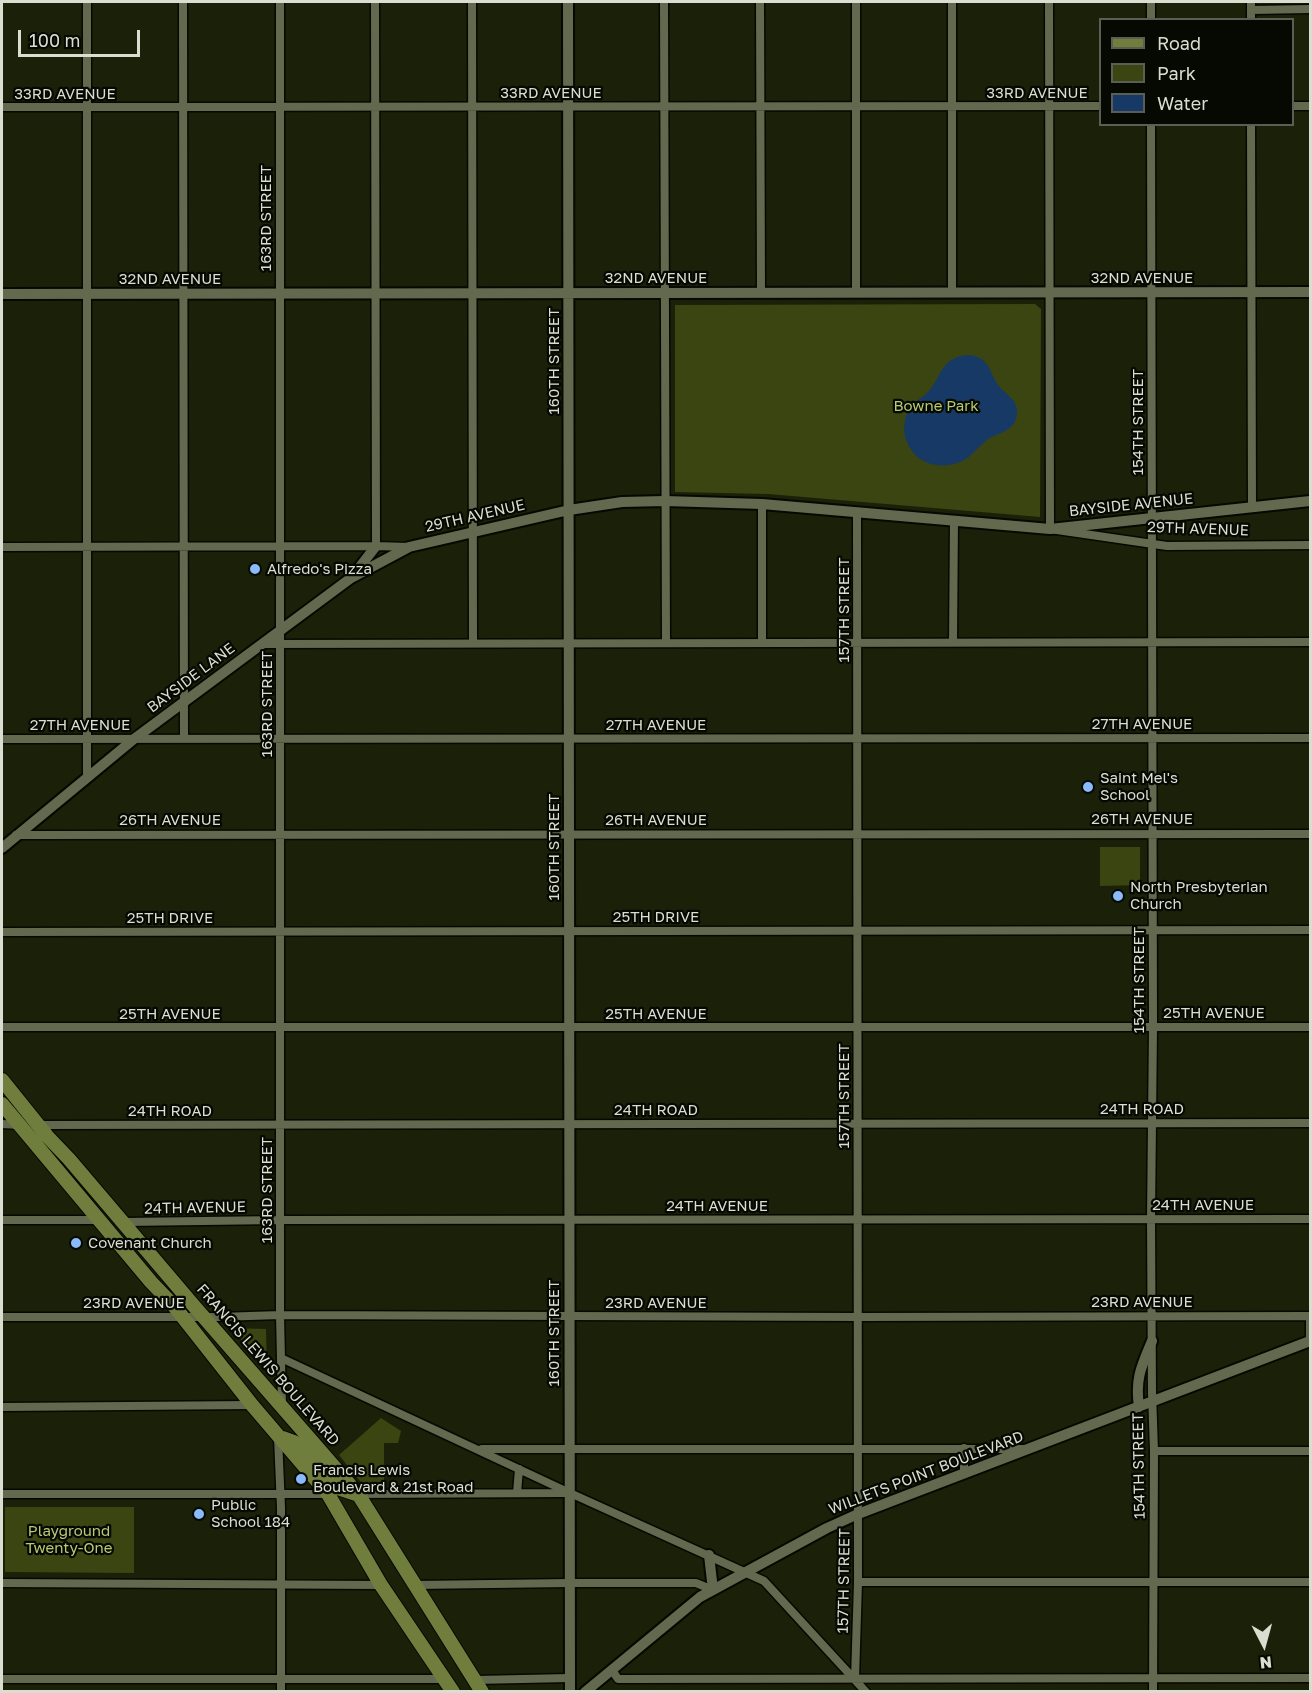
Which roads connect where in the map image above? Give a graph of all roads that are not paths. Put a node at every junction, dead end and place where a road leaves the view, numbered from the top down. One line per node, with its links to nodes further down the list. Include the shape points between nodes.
1 (87, 2): 27 (street)
2 (183, 2): 28 (street)
3 (279, 2): 29 (street, 163RD STREET)
4 (375, 2): 30 (street)
5 (472, 2): 16 (street)
6 (568, 2): 17 (street, 160TH STREET)
7 (664, 2): 18 (street)
8 (760, 2): 19 (street)
9 (856, 2): 20 (street)
10 (952, 2): 21 (street)
11 (1049, 2): 22 (street)
12 (1151, 2): 15 (street)
13 (1251, 6): 14 (street)
14 (1311, 9)
15 (1151, 18)
16 (472, 106): 17 (street, 33RD AVENUE); 30 (street, 33RD AVENUE); 37 (street)
17 (568, 106): 18 (street, 33RD AVENUE); 38 (street, 160TH STREET)
18 (664, 106): 19 (street, 33RD AVENUE); 39 (street)
19 (761, 106): 20 (street, 33RD AVENUE); 40 (street)
20 (856, 106): 21 (street, 33RD AVENUE); 41 (street)
21 (952, 106): 22 (street, 33RD AVENUE); 42 (street)
22 (1049, 106): 23 (street, 33RD AVENUE); 43 (street)
23 (1099, 106)
24 (1294, 106): 25 (street)
25 (1311, 106)
26 (2, 107): 27 (street, 33RD AVENUE)
27 (87, 107): 28 (street, 33RD AVENUE); 45 (street)
28 (183, 107): 29 (street, 33RD AVENUE); 46 (street)
29 (280, 107): 30 (street, 33RD AVENUE); 36 (street, 163RD STREET)
30 (375, 107): 47 (street)
31 (1151, 126): 33 (street, 154TH STREET)
32 (1251, 126): 34 (street)
33 (1151, 292): 34 (street, 32ND AVENUE); 43 (street, 32ND AVENUE); 54 (street, 154TH STREET)
34 (1251, 292): 35 (street, 32ND AVENUE); 51 (street)
35 (1311, 292)
36 (279, 293): 46 (street, 32ND AVENUE); 47 (street, 32ND AVENUE); 63 (street, 163RD STREET)
37 (472, 293): 38 (street, 32ND AVENUE); 47 (street, 32ND AVENUE); 57 (street)
38 (568, 293): 39 (street, 32ND AVENUE); 52 (street, 160TH STREET)
39 (665, 293): 40 (street, 32ND AVENUE); 48 (street)
40 (761, 293): 41 (street, 32ND AVENUE)
41 (856, 293): 42 (street, 32ND AVENUE)
42 (952, 293): 43 (street, 32ND AVENUE)
43 (1049, 293): 56 (street)
44 (2, 294): 45 (street, 32ND AVENUE)
45 (87, 294): 46 (street, 32ND AVENUE); 61 (street)
46 (183, 294): 62 (street)
47 (376, 294): 64 (street)
48 (665, 501): 50 (street, 29TH AVENUE); 52 (street, 29TH AVENUE, via 622,502); 69 (street)
49 (1311, 501): 51 (street, BAYSIDE AVENUE)
50 (762, 504): 53 (street, 29TH AVENUE); 70 (street)
51 (1252, 508): 54 (street, BAYSIDE AVENUE)
52 (569, 510): 57 (street, 29TH AVENUE); 68 (street, 160TH STREET)
53 (857, 512): 55 (street, 29TH AVENUE); 71 (street, 157TH STREET)
54 (1152, 517): 56 (street, BAYSIDE AVENUE); 58 (street, 154TH STREET)
55 (954, 520): 56 (street, BAYSIDE AVENUE); 72 (street)
56 (1050, 529): 58 (street, 29TH AVENUE)
57 (472, 532): 65 (street, 29TH AVENUE); 75 (street)
58 (1152, 543): 59 (street, 29TH AVENUE); 73 (street, 154TH STREET)
59 (1311, 545)
60 (2, 546): 61 (street, 29TH AVENUE)
61 (87, 546): 62 (street, 29TH AVENUE); 83 (street)
62 (184, 546): 63 (street, 29TH AVENUE); 78 (street)
63 (280, 546): 64 (street, 29TH AVENUE); 67 (street, 163RD STREET)
64 (376, 546): 65 (street, 29TH AVENUE); 66 (street)
65 (409, 547): 66 (street, BAYSIDE LANE)
66 (351, 578): 67 (street, BAYSIDE LANE)
67 (280, 630): 76 (street, BAYSIDE LANE); 77 (street, 163RD STREET)
68 (569, 642): 69 (street); 75 (street); 87 (street, 160TH STREET)
69 (666, 642): 70 (street)
70 (762, 642): 71 (street)
71 (857, 642): 72 (street); 79 (street, 157TH STREET)
72 (953, 642): 73 (street)
73 (1152, 642): 74 (street); 80 (street, 154TH STREET)
74 (1311, 642)
75 (473, 643): 77 (street)
76 (262, 644): 77 (street); 78 (street, BAYSIDE LANE)
77 (280, 644): 86 (street, 163RD STREET)
78 (184, 702): 84 (street, BAYSIDE LANE); 85 (street)
79 (857, 738): 80 (street, 27TH AVENUE); 87 (street, 27TH AVENUE); 89 (street, 157TH STREET)
80 (1153, 738): 81 (street, 27TH AVENUE); 90 (street, 154TH STREET)
81 (1311, 738)
82 (2, 739): 83 (street, 27TH AVENUE)
83 (87, 739): 84 (street, 27TH AVENUE); 88 (street)
84 (134, 739): 85 (street, 27TH AVENUE); 88 (street, BAYSIDE LANE)
85 (184, 739): 86 (street, 27TH AVENUE)
86 (280, 739): 87 (street, 27TH AVENUE); 94 (street, 163RD STREET)
87 (569, 739): 95 (street, 160TH STREET)
88 (87, 776): 93 (street, BAYSIDE LANE)
89 (858, 834): 90 (street, 26TH AVENUE); 95 (street, 26TH AVENUE); 100 (street, 157TH STREET)
90 (1152, 834): 91 (street, 26TH AVENUE); 101 (street, 154TH STREET)
91 (1311, 834)
92 (2, 835): 93 (street, 26TH AVENUE)
93 (16, 835): 94 (street, 26TH AVENUE); 96 (street, BAYSIDE LANE)
94 (280, 835): 95 (street, 26TH AVENUE); 98 (street, 163RD STREET)
95 (569, 835): 99 (street, 160TH STREET)
96 (2, 848)
97 (1311, 930): 101 (street, 25TH DRIVE)
98 (280, 931): 99 (street, 25TH DRIVE); 102 (street, 25TH DRIVE); 108 (street, 163RD STREET)
99 (569, 931): 100 (street, 25TH DRIVE); 104 (street, 160TH STREET)
100 (858, 931): 101 (street, 25TH DRIVE); 105 (street, 157TH STREET)
101 (1153, 931): 106 (street, 154TH STREET)
102 (2, 932)
103 (2, 1027): 108 (street, 25TH AVENUE)
104 (569, 1027): 105 (street, 25TH AVENUE); 108 (street, 25TH AVENUE); 116 (street, 160TH STREET)
105 (858, 1027): 106 (street, 25TH AVENUE); 111 (street, 157TH STREET)
106 (1153, 1027): 107 (street, 25TH AVENUE); 112 (street, 154TH STREET)
107 (1311, 1027)
108 (280, 1028): 115 (street, 163RD STREET)
109 (2, 1080): 118 (main road, FRANCIS LEWIS BOULEVARD)
110 (2, 1104): 117 (main road)
111 (858, 1123): 112 (street, 24TH ROAD); 116 (street, 24TH ROAD); 125 (street, 157TH STREET)
112 (1153, 1123): 113 (street, 24TH ROAD); 119 (street, 154TH STREET)
113 (1311, 1123)
114 (2, 1124): 117 (street, 24TH ROAD)
115 (280, 1124): 116 (street, 24TH ROAD); 118 (street, 24TH ROAD); 123 (street, 163RD STREET)
116 (569, 1124): 124 (street, 160TH STREET)
117 (18, 1125): 118 (street, 24TH ROAD); 122 (main road)
118 (38, 1125): 126 (main road, FRANCIS LEWIS BOULEVARD)
119 (1151, 1219): 120 (street, 24TH AVENUE); 125 (street, 24TH AVENUE); 128 (street, 154TH STREET)
120 (1311, 1219)
121 (2, 1220): 122 (street)
122 (98, 1220): 132 (main road)
123 (280, 1220): 124 (street, 24TH AVENUE); 126 (street, 24TH AVENUE); 127 (street, 163RD STREET)
124 (569, 1220): 125 (street, 24TH AVENUE); 129 (street, 160TH STREET)
125 (858, 1220): 134 (street, 157TH STREET)
126 (124, 1222): 133 (main road, FRANCIS LEWIS BOULEVARD)
127 (280, 1315): 129 (street, 23RD AVENUE); 133 (street, 23RD AVENUE); 137 (street, 163RD STREET)
128 (1152, 1315): 130 (street, 23RD AVENUE); 134 (street, 23RD AVENUE); 135 (street, 154TH STREET)
129 (569, 1316): 134 (street, 23RD AVENUE); 146 (street, 160TH STREET)
130 (1310, 1316): 136 (street)
131 (2, 1317): 132 (street, 23RD AVENUE)
132 (183, 1317): 133 (street, 23RD AVENUE); 139 (main road)
133 (204, 1317): 140 (main road, FRANCIS LEWIS BOULEVARD)
134 (858, 1317): 147 (street, 157TH STREET)
135 (1152, 1341): 138 (street, 154TH STREET); 142 (street, via 1139,1372)
136 (1310, 1341): 138 (street, WILLETS POINT BOULEVARD)
137 (281, 1358): 140 (street, 163RD STREET); 145 (street)
138 (1152, 1402): 142 (street, WILLETS POINT BOULEVARD); 149 (street, 154TH STREET)
139 (252, 1405): 141 (street); 143 (main road)
140 (282, 1406): 157 (main road, FRANCIS LEWIS BOULEVARD)
141 (2, 1407)
142 (1139, 1407): 148 (street, WILLETS POINT BOULEVARD)
143 (278, 1436): 156 (main road); 157 (main road, via 294,1442 338,1488); 158 (street)
144 (964, 1448): 147 (street); 148 (street); 152 (street)
145 (479, 1449): 146 (street); 151 (street)
146 (570, 1449): 147 (street); 154 (street, 160TH STREET)
147 (858, 1449): 159 (street, 157TH STREET)
148 (1030, 1449): 152 (street, WILLETS POINT BOULEVARD)
149 (1154, 1451): 150 (street); 164 (street, 154TH STREET)
150 (1311, 1451)
151 (519, 1469): 153 (street); 154 (street)
152 (964, 1474): 159 (street, WILLETS POINT BOULEVARD)
153 (517, 1493): 154 (street); 157 (street)
154 (570, 1493): 160 (street); 162 (street, 160TH STREET)
155 (2, 1494): 158 (street)
156 (328, 1494): 157 (street); 158 (street); 168 (main road)
157 (358, 1494): 169 (main road, FRANCIS LEWIS BOULEVARD)
158 (280, 1495): 167 (street)
159 (858, 1514): 161 (street, WILLETS POINT BOULEVARD); 163 (street, 157TH STREET)
160 (709, 1555): 161 (street); 170 (street)
161 (745, 1572): 170 (street, WILLETS POINT BOULEVARD); 178 (street, via 764,1581)
162 (570, 1582): 169 (street); 170 (street, via 696,1583); 172 (street, 160TH STREET)
163 (858, 1582): 164 (street); 178 (street, 157TH STREET)
164 (1153, 1582): 165 (street); 173 (street, 154TH STREET)
165 (1311, 1582)
166 (2, 1583): 167 (street)
167 (281, 1585): 168 (street); 176 (street)
168 (381, 1585): 177 (main road)
169 (414, 1585): 179 (main road, FRANCIS LEWIS BOULEVARD)
170 (713, 1590): 171 (street, WILLETS POINT BOULEVARD)
171 (612, 1670): 178 (street, via 618,1678); 184 (street, WILLETS POINT BOULEVARD)
172 (569, 1678): 179 (street); 183 (street, 160TH STREET)
173 (1154, 1678): 174 (street); 178 (street); 186 (street, 154TH STREET)
174 (1311, 1678)
175 (2, 1679): 176 (street)
176 (281, 1679): 177 (street); 180 (street)
177 (445, 1679): 181 (main road); 182 (main road)
178 (855, 1679): 185 (street)
179 (478, 1686)
180 (281, 1692)
181 (453, 1692)
182 (465, 1692)
183 (570, 1692)
184 (585, 1692)
185 (866, 1692)
186 (1154, 1692)

